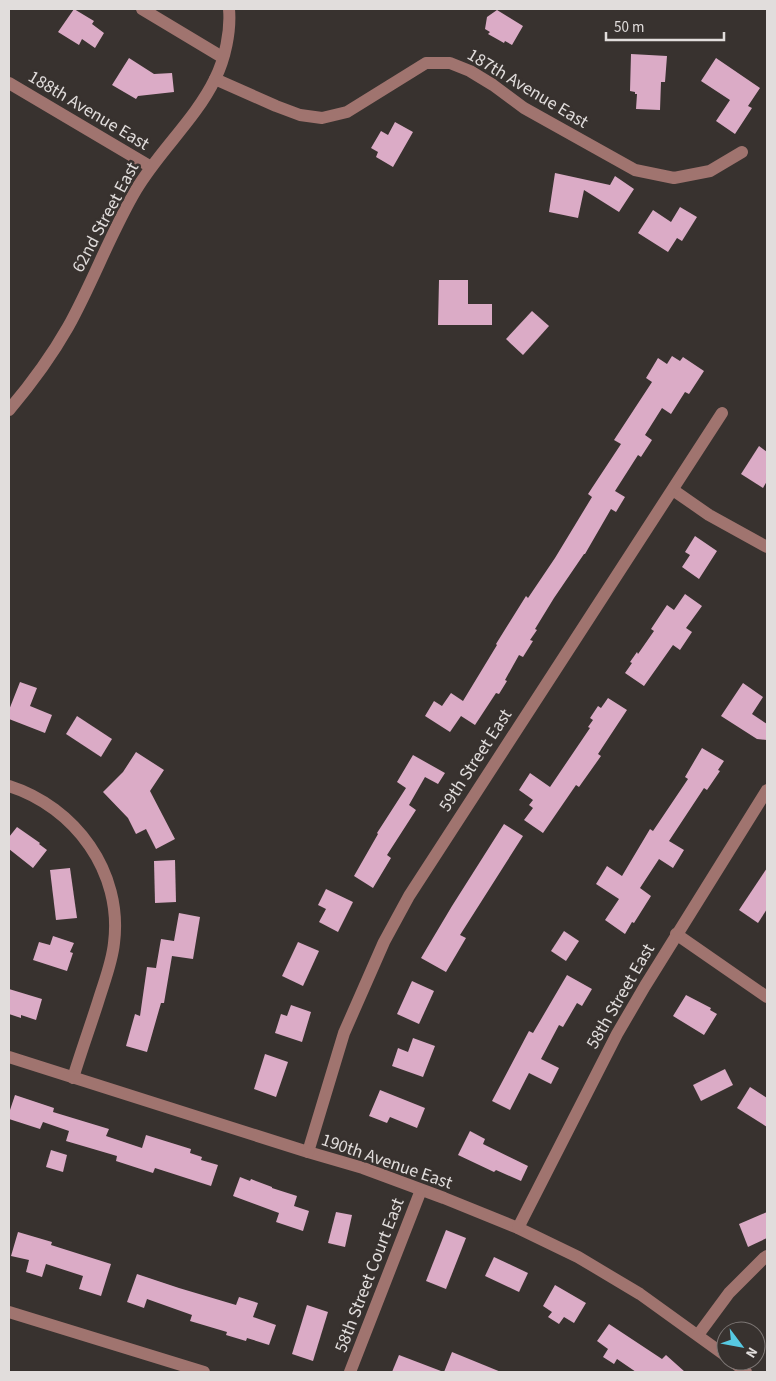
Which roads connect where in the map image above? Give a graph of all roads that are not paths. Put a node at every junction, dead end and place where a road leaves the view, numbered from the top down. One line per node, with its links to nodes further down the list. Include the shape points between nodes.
1 (142, 9): 3 (street)
2 (229, 9): 3 (street, 62nd Street East, via 229,27)
3 (222, 57): 4 (street, 62nd Street East)
4 (215, 78): 6 (street, 187th Avenue East, via 300,115 322,118 347,112 426,63 450,63 470,71 524,108 635,170 674,178 710,171); 7 (street, 62nd Street East, via 190,119)
5 (9, 83): 7 (street, 188th Avenue East)
6 (742, 152)
7 (150, 167): 8 (street, 62nd Street East, via 120,218 68,326 33,382)
8 (9, 410)
9 (722, 413): 10 (street, 59th Street East)
10 (673, 490): 11 (street, via 709,515); 18 (street, 59th Street East, via 409,896 380,950 344,1032)
11 (767, 547)
12 (9, 786): 17 (street, via 38,798 78,829 99,860 114,907 114,945)
13 (767, 790): 14 (street, 58th Street East)
14 (676, 934): 15 (street); 20 (street, 58th Street East, via 617,1034)
15 (767, 997)
16 (9, 1057): 17 (street, 190th Avenue East)
17 (73, 1078): 18 (street, 190th Avenue East)
18 (308, 1152): 19 (street, 190th Avenue East)
19 (421, 1190): 20 (street, 190th Avenue East); 26 (street, 58th Street Court East)
20 (518, 1228): 23 (street, 190th Avenue East, via 578,1257 640,1294)
21 (767, 1256): 23 (street, via 729,1294)
22 (9, 1312): 25 (street)
23 (698, 1335): 24 (street, 190th Avenue East)
24 (716, 1348)
25 (204, 1372)
26 (350, 1372)

